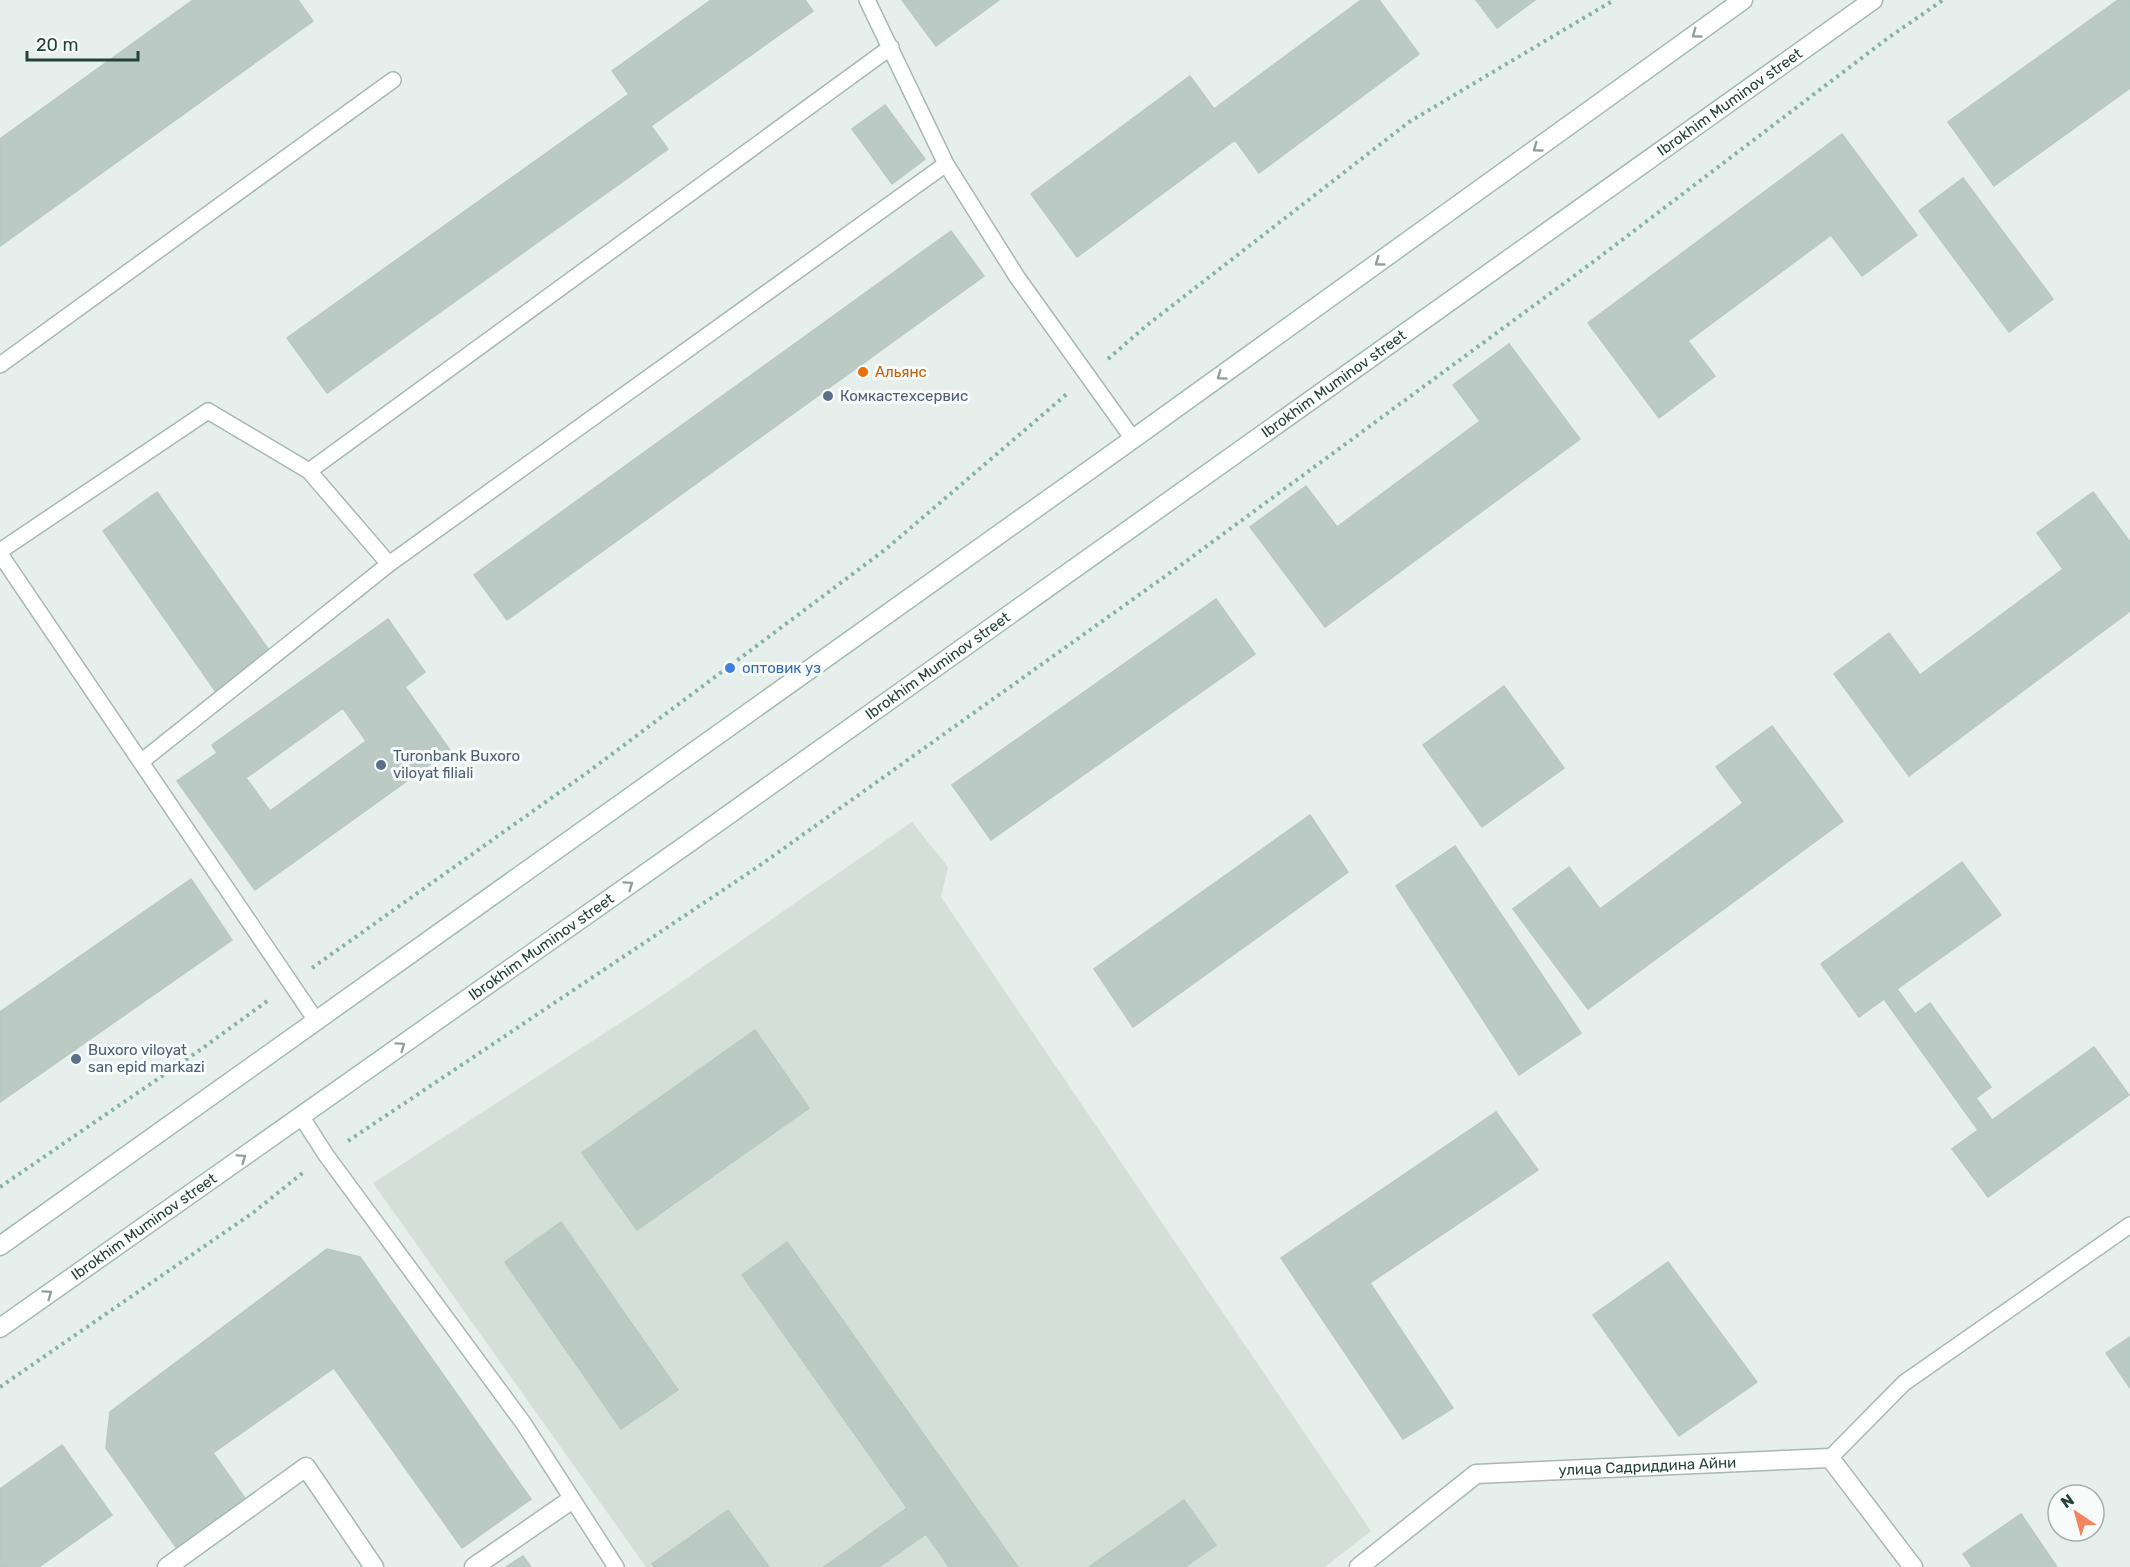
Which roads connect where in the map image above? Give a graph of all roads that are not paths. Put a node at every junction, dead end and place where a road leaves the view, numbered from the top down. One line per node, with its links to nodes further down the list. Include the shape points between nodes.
1 (867, 0): 4 (lane)
2 (1743, 0): 8 (main road, one-way to 8)
3 (1874, 0): 14 (main road, Ibrokhim Muminov street, one-way to 3)
4 (891, 47): 6 (lane); 9 (lane)
5 (393, 80): 7 (lane)
6 (946, 164): 8 (lane, via 1017,277); 11 (lane)
7 (0, 365)
8 (1133, 440): 13 (main road)
9 (309, 471): 10 (lane, via 208,411); 11 (lane)
10 (0, 552): 12 (lane)
11 (389, 564): 12 (lane)
12 (142, 761): 13 (lane)
13 (317, 1022): 16 (main road)
14 (301, 1116): 17 (main road, Ibrokhim Muminov street, one-way to 14); 19 (lane, via 524,1424)
15 (2130, 1225): 18 (lane, via 1904,1383)
16 (0, 1246)
17 (0, 1328)
18 (1830, 1458): 24 (main road, улица Садриддина Айни, via 1476,1474); 25 (main road)
19 (571, 1500): 22 (main road); 23 (lane)
20 (167, 1567): 21 (main road, via 306,1467)
21 (374, 1567)
22 (474, 1567)
23 (616, 1567)
24 (1359, 1567)
25 (1913, 1567)

